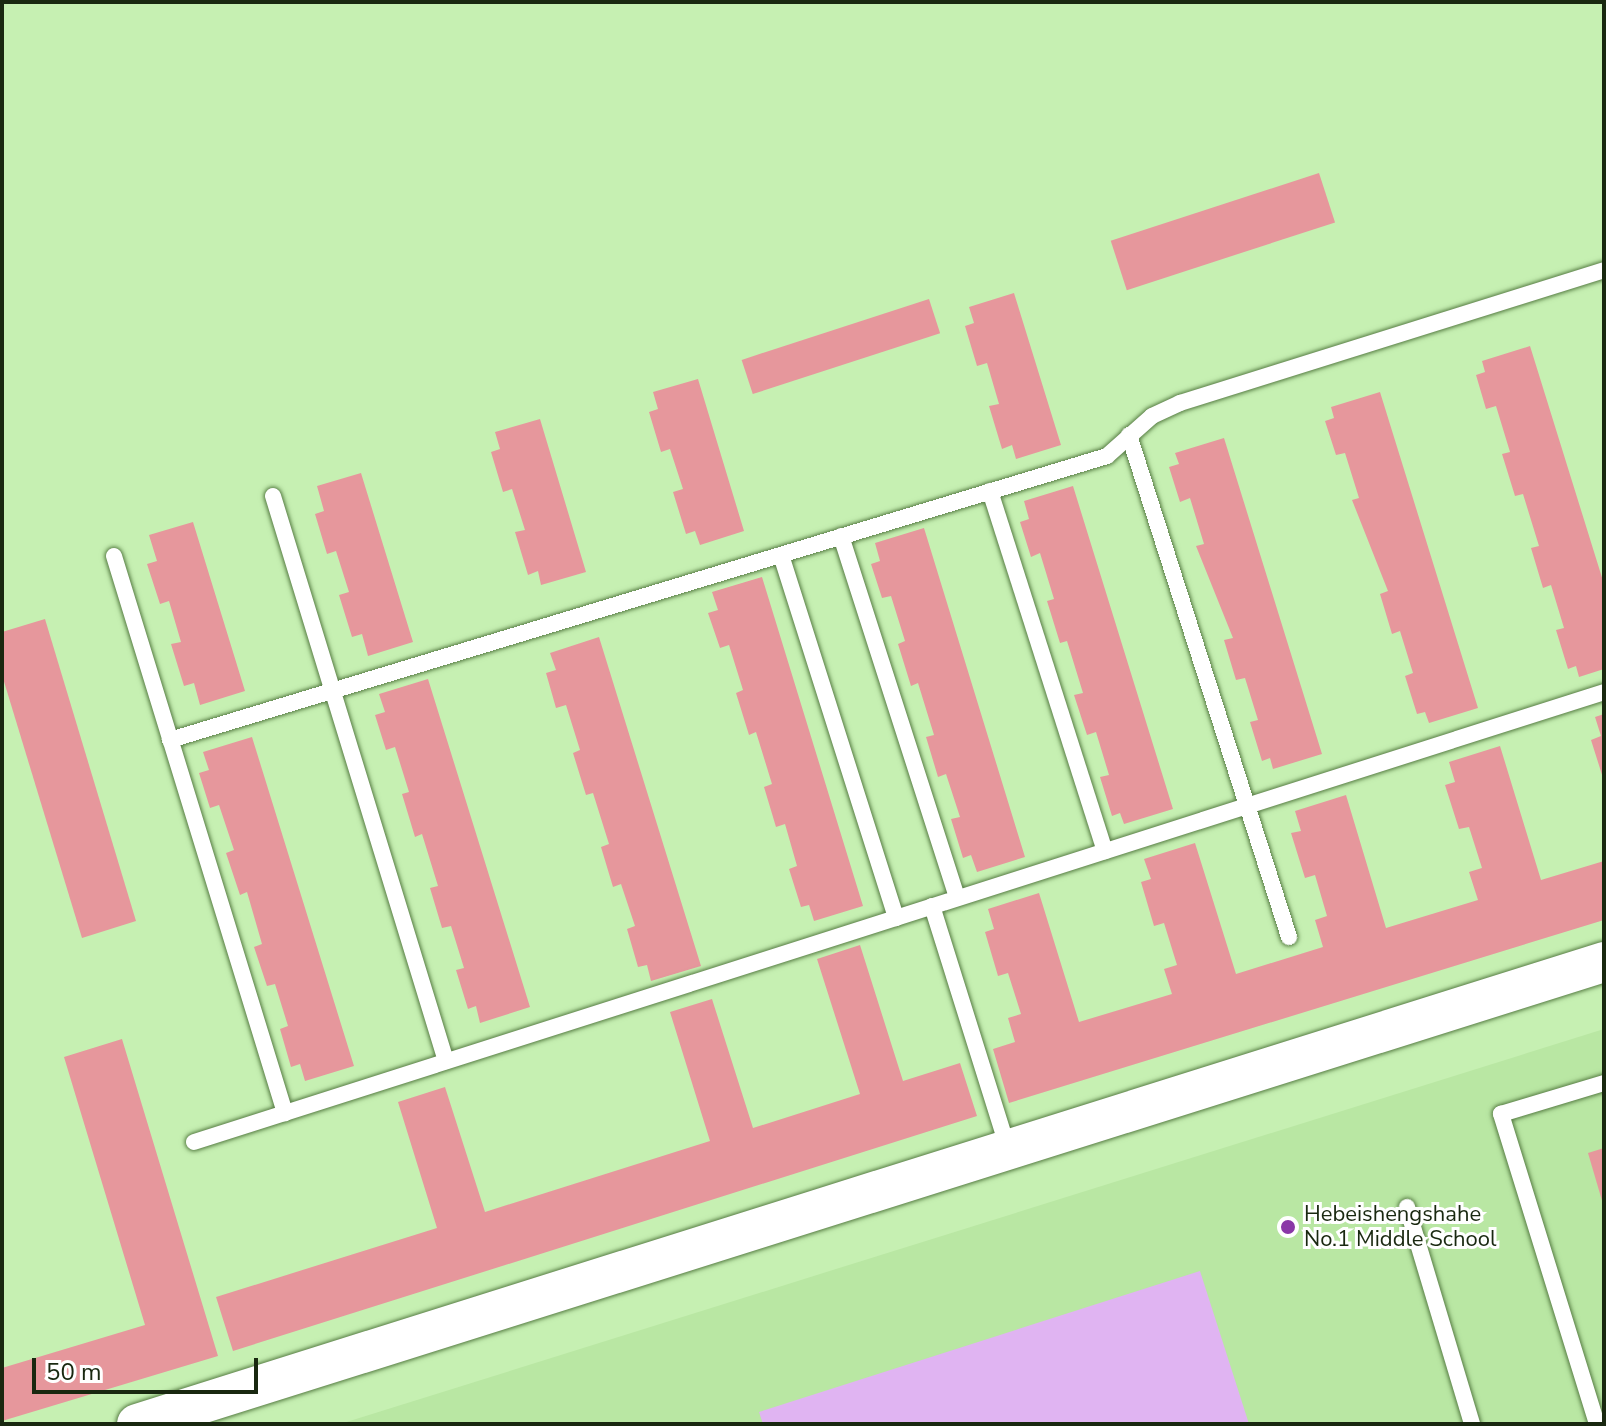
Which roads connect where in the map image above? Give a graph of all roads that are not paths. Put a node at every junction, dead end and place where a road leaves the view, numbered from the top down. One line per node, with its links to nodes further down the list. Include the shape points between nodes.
1 (1604, 270): 2 (lane, via 1180,403)
2 (1129, 435): 3 (lane, via 1107,456); 11 (lane)
3 (990, 491): 5 (lane); 12 (lane)
4 (273, 496): 8 (lane)
5 (841, 536): 6 (lane); 13 (lane)
6 (781, 555): 8 (lane); 15 (lane)
7 (114, 556): 10 (lane)
8 (333, 691): 10 (lane); 18 (lane)
9 (1604, 692): 11 (lane)
10 (170, 740): 20 (lane)
11 (1247, 806): 12 (lane); 16 (lane)
12 (1105, 851): 13 (lane)
13 (957, 898): 14 (lane)
14 (932, 906): 15 (lane); 22 (lane)
15 (896, 918): 18 (lane)
16 (1289, 937)
17 (1604, 962): 22 (street)
18 (446, 1061): 20 (lane)
19 (1604, 1083): 26 (lane, via 1501,1114)
20 (285, 1113): 21 (lane)
21 (194, 1142)
22 (1008, 1149): 24 (street)
23 (1407, 1207): 25 (lane)
24 (137, 1424)
25 (1472, 1424)
26 (1597, 1424)

